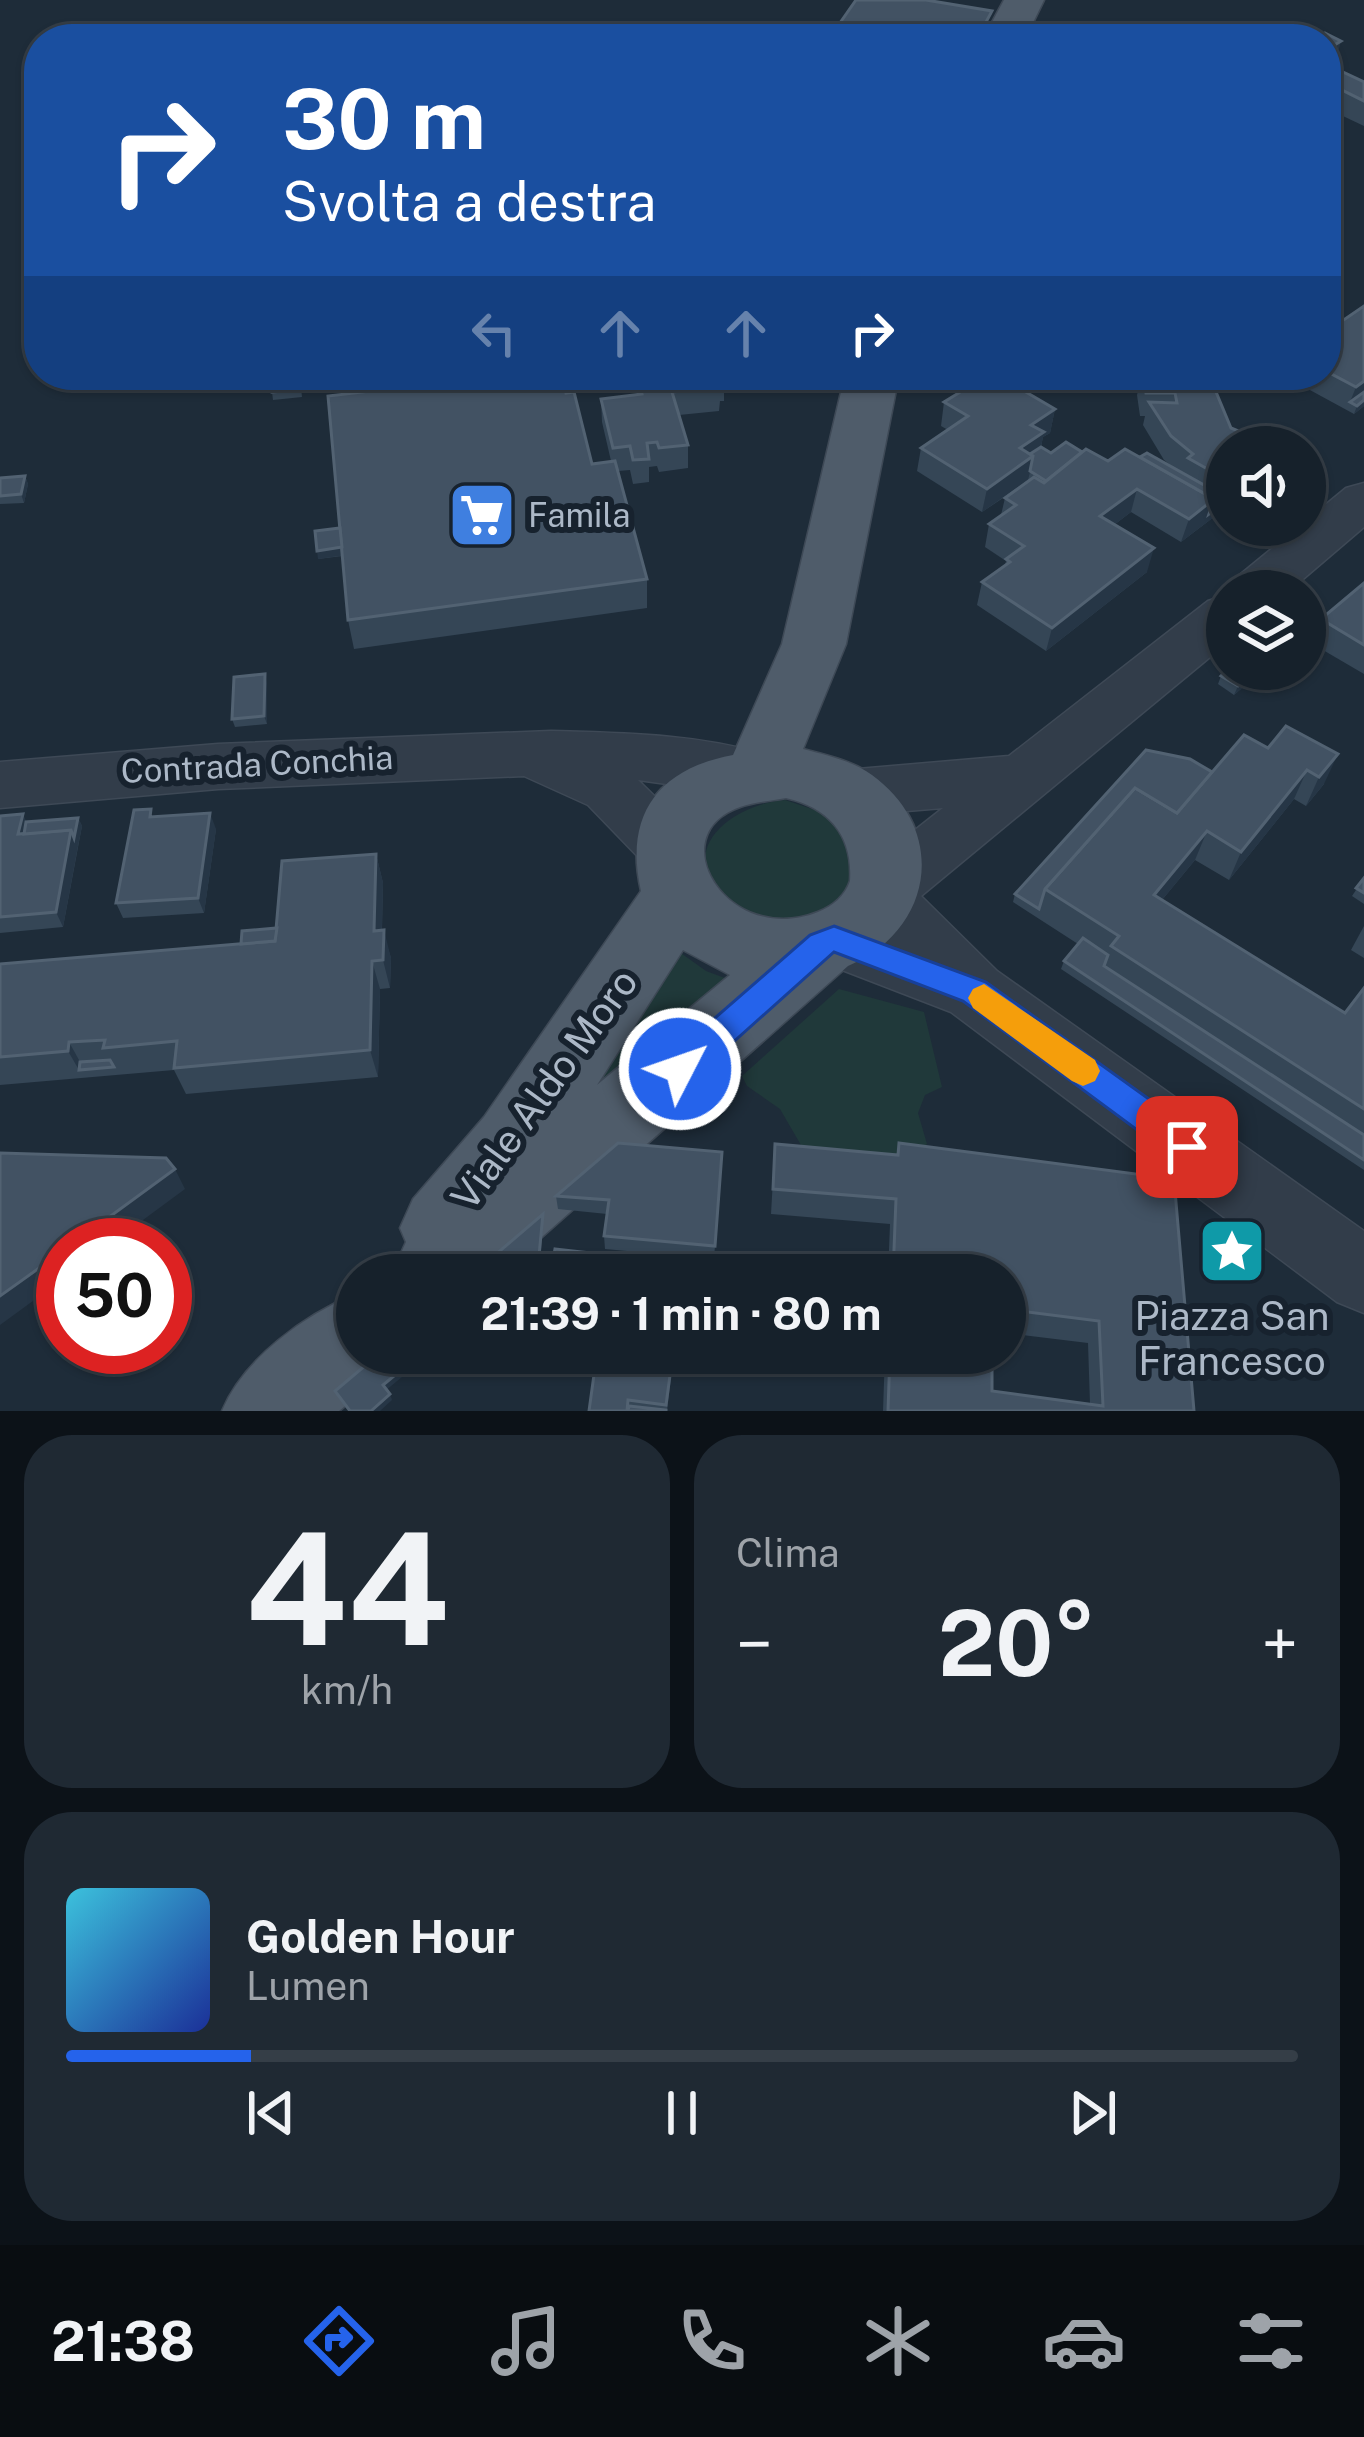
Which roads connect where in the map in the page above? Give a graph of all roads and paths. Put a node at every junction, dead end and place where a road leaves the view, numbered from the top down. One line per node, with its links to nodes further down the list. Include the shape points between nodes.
1 (869, 390): 5 (main road)
2 (1364, 500): 3 (street)
3 (1280, 570)
4 (1206, 631): 8 (street)
5 (814, 644): 7 (main road); 10 (main road, via 810,692)
6 (515, 752): 7 (street, Contrada Conchia, via 667,756); 9 (street, Contrada Conchia, via 116,770); 11 (street, Contrada Conchia, via 609,789)
7 (756, 773): 10 (main road, via 786,772); 11 (main road, via 722,782 676,820)
8 (1020, 778): 10 (street); 12 (street)
9 (0, 785)
10 (840, 790): 12 (main road, via 868,813 889,863)
11 (672, 873): 12 (main road, via 697,922 724,940 792,952); 13 (main road, Viale Aldo Moro, via 513,1144)
12 (856, 917): 14 (main road, Viale Aldo Moro); 15 (street, via 974,991)
13 (421, 1254)
14 (459, 1254)
15 (1364, 1276)

